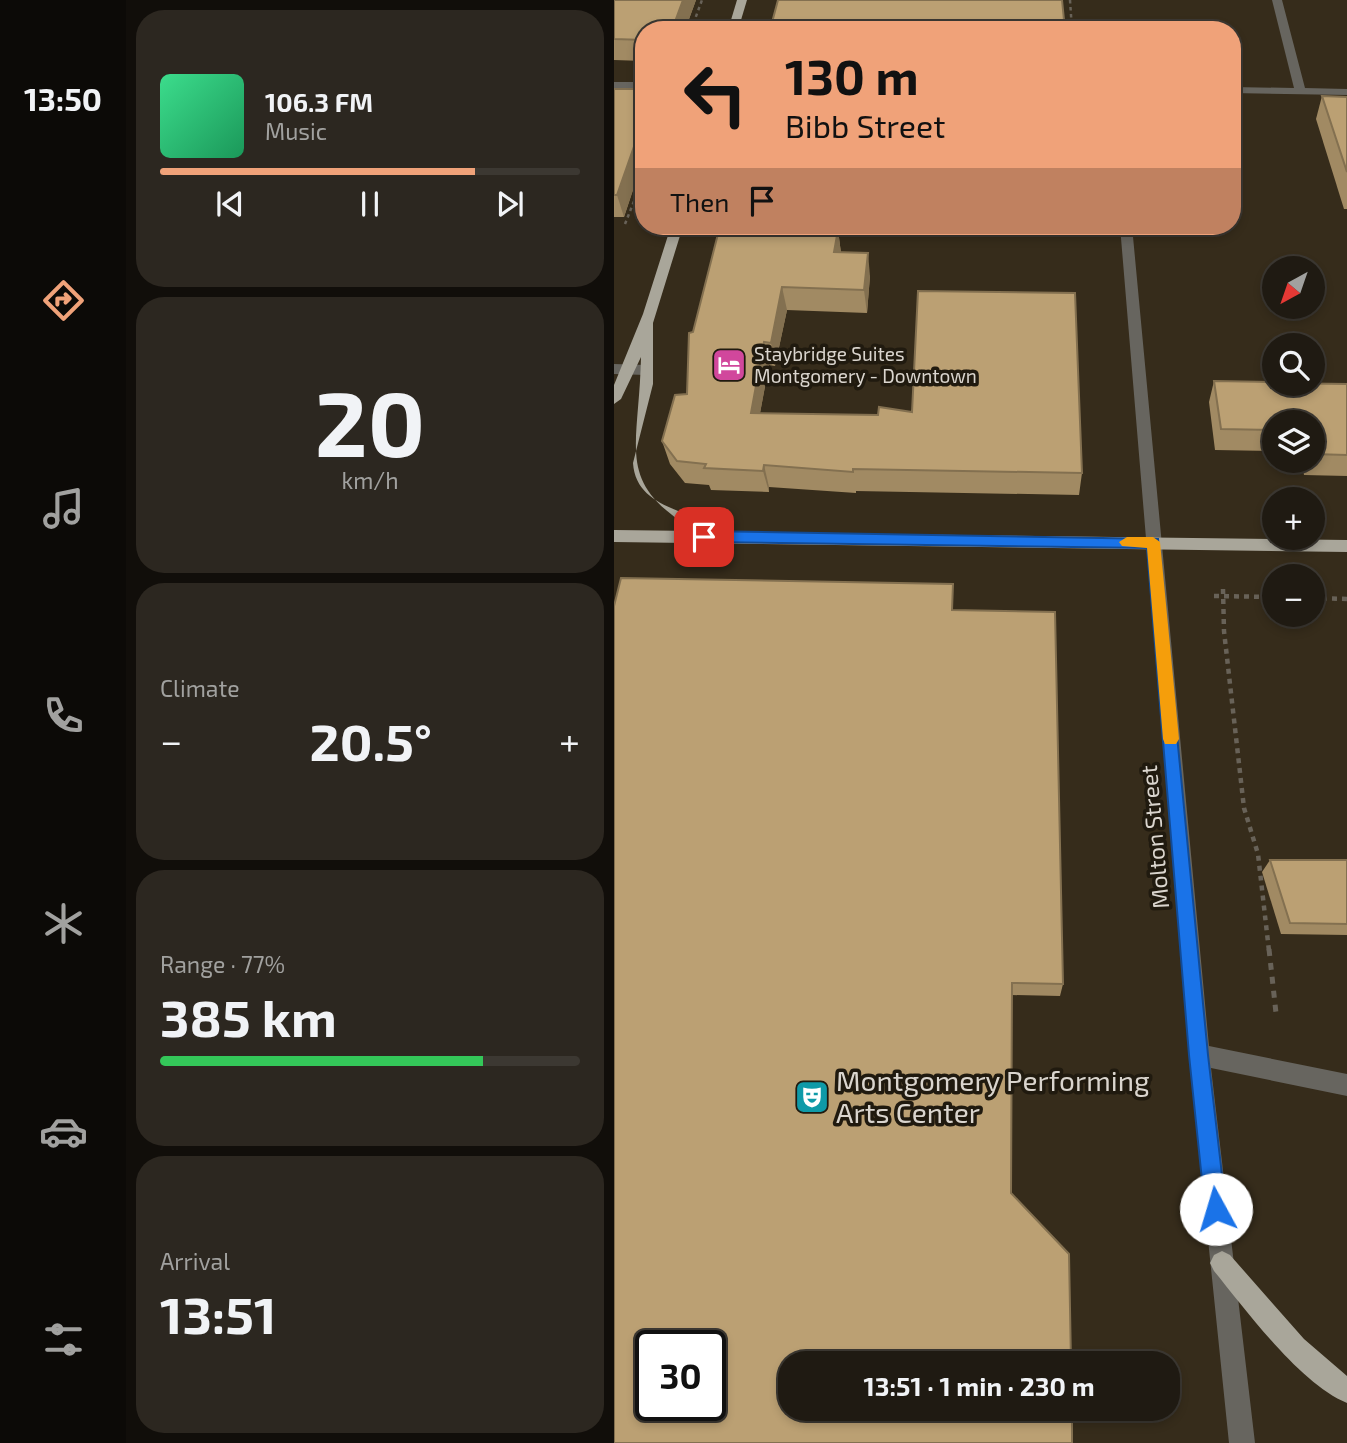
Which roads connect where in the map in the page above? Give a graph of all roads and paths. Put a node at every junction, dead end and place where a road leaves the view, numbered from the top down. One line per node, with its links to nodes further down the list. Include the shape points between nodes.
1 (702, 0): 5 (path)
2 (742, 0): 6 (main road)
3 (1070, 0): 7 (path)
4 (1277, 0): 11 (street)
5 (695, 21)
6 (736, 21)
7 (1071, 21)
8 (614, 85): 9 (street)
9 (635, 85)
10 (1241, 90): 11 (street)
11 (1300, 91): 12 (street)
12 (1347, 92)
13 (635, 199): 14 (path)
14 (625, 224)
15 (674, 235): 17 (main road)
16 (1127, 235): 24 (street, Molton Street)
17 (648, 325): 19 (main road); 20 (main road)
18 (614, 369): 19 (street)
19 (630, 369): 20 (street); 21 (main road)
20 (646, 370): 23 (main road, via 625,467 628,481 651,505)
21 (614, 399)
22 (614, 536): 23 (main road)
23 (726, 537): 24 (main road)
24 (1153, 542): 25 (main road); 33 (street, Molton Street)
25 (1347, 546)
26 (1223, 589): 28 (path)
27 (1214, 596): 28 (path)
28 (1223, 596): 29 (path); 32 (path, via 1244,808 1258,854)
29 (1262, 597)
30 (1325, 598): 31 (path)
31 (1347, 599)
32 (1276, 1013)
33 (1199, 1055): 34 (street); 35 (street, Molton Street)
34 (1347, 1085)
35 (1222, 1264): 36 (main road, via 1263,1312 1327,1377); 37 (street, Molton Street)
36 (1347, 1391)
37 (1242, 1443)

